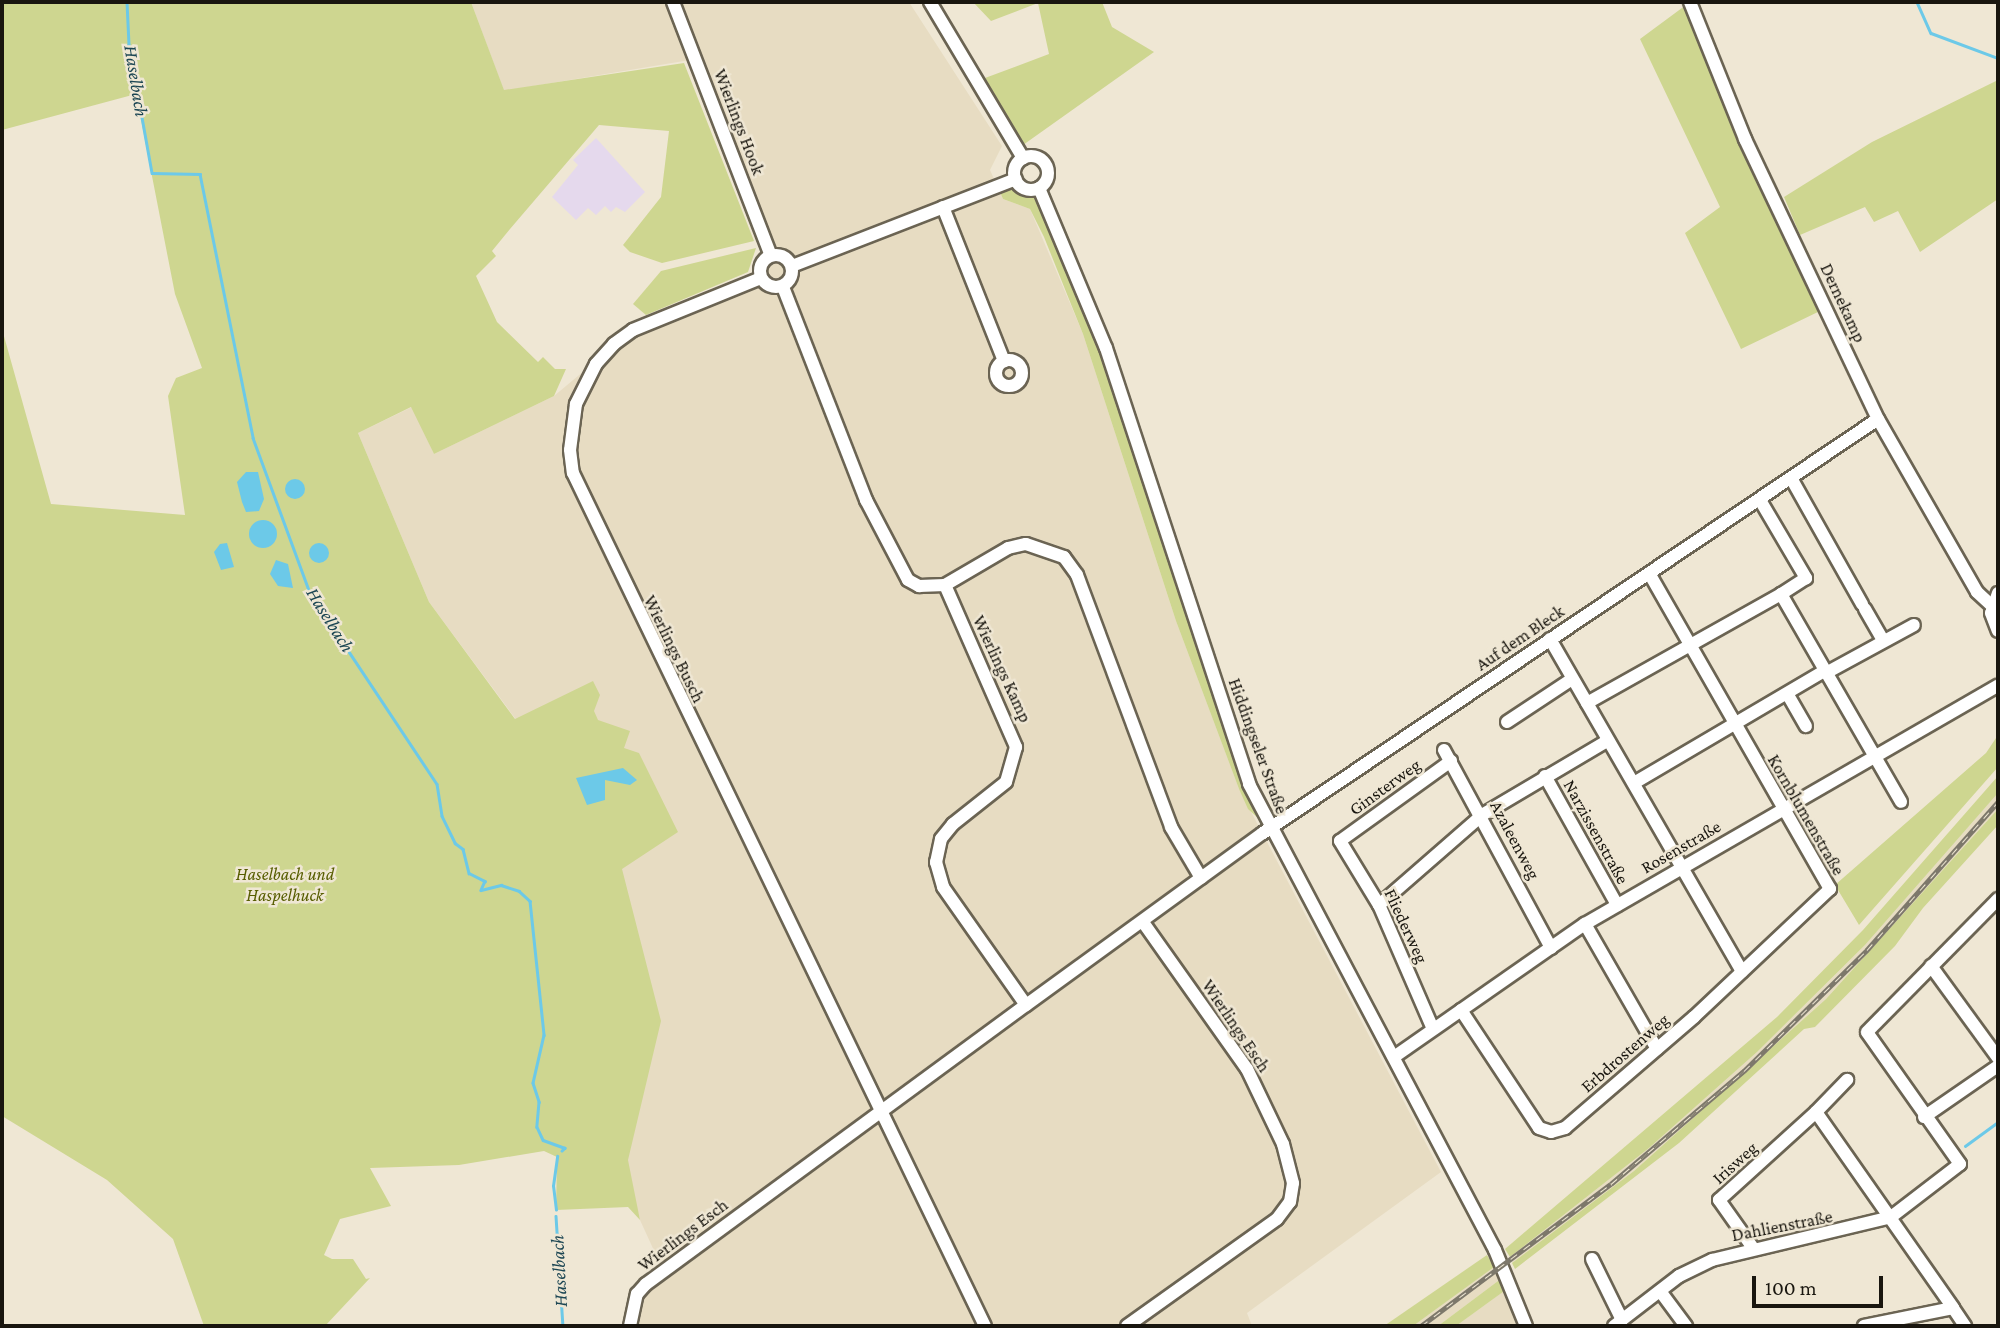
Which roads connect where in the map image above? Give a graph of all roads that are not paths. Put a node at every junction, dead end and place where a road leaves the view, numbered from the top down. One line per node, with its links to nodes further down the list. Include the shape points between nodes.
1 (673, 2): 8 (street, Wierlings Hook)
2 (930, 2): 4 (street)
3 (1690, 2): 13 (street, Dernekamp, via 1745,139)
4 (1023, 158): 5 (street, via 1015,167); 6 (street, via 1035,157 1044,163 1048,174)
5 (1016, 179): 6 (street, via 1025,189); 7 (street)
6 (1039, 188): 41 (street, Hiddingseler Straße, via 1107,348 1249,784)
7 (943, 207): 9 (street); 12 (street)
8 (771, 256): 9 (street, via 784,257); 10 (street, via 762,264)
9 (792, 266): 11 (street, via 792,278)
10 (761, 278): 11 (street, via 768,286); 61 (street, Wierlings Busch, via 633,330 614,344 596,364 576,404 570,450 573,473)
11 (783, 287): 17 (street, via 866,500 908,580 919,586)
12 (1004, 361)
13 (1878, 419): 14 (street, Auf dem Bleck); 19 (street, Dernekamp, via 1977,592)
14 (1791, 478): 15 (street, Auf dem Bleck); 23 (street)
15 (1760, 500): 16 (street, Auf dem Bleck); 18 (street, via 1806,578)
16 (1649, 573): 22 (street, Auf dem Bleck); 24 (street, Kornblumenstraße)
17 (945, 585): 44 (street, via 1008,548 1026,544 1064,557 1077,575 1171,827); 53 (street, Wierlings Kamp, via 1016,747 1006,782 953,824 941,839 936,862 943,887)
18 (1781, 594): 24 (street); 25 (street)
19 (1995, 599): 21 (street, Dernekamp)
20 (1914, 625): 23 (street)
21 (1998, 631)
22 (1550, 639): 26 (street); 41 (street, Auf dem Bleck)
23 (1883, 640): 25 (street)
24 (1689, 647): 29 (street); 32 (street, Kornblumenstraße)
25 (1825, 672): 28 (street); 35 (street)
26 (1572, 679): 29 (street); 30 (street)
27 (1998, 686): 35 (street, Rosenstraße)
28 (1788, 695): 31 (street); 32 (street)
29 (1587, 703): 33 (street)
30 (1507, 722)
31 (1806, 726)
32 (1735, 727): 37 (street); 39 (street, Kornblumenstraße)
33 (1607, 741): 36 (street, Narzissenstraße); 37 (street)
34 (1448, 756): 40 (street, Azaleenweg); 42 (street, Ginsterweg)
35 (1875, 756): 38 (street); 39 (street, Rosenstraße)
36 (1545, 776): 40 (street, Narzissenstraße); 47 (street, Narzissenstraße)
37 (1634, 783): 43 (street)
38 (1901, 802)
39 (1781, 808): 43 (street, Rosenstraße); 52 (street, Kornblumenstraße, via 1830,889)
40 (1482, 815): 46 (street, Narzissenstraße); 50 (street, Azaleenweg)
41 (1270, 829): 44 (street, Wierlings Esch); 57 (street, Hiddingseler Straße)
42 (1340, 841): 46 (street, Fliederweg)
43 (1682, 866): 47 (street, Rosenstraße); 52 (street)
44 (1201, 878): 48 (street, Wierlings Esch)
45 (1997, 903): 51 (street)
46 (1379, 905): 55 (street, Fliederweg)
47 (1617, 905): 49 (street, Rosenstraße)
48 (1143, 922): 53 (street, Wierlings Esch); 73 (street, Wierlings Esch, via 1247,1069 1283,1144 1293,1183 1290,1202 1277,1219)
49 (1585, 924): 50 (street, Rosenstraße); 56 (street)
50 (1551, 948): 54 (street, Rosenstraße)
51 (1931, 966): 58 (street); 63 (street, via 1867,1032)
52 (1742, 972): 56 (street, Erbdrostenweg)
53 (1026, 1005): 61 (street, Wierlings Esch)
54 (1461, 1010): 55 (street, Rosenstraße); 56 (street, Erbdrostenweg, via 1539,1128 1551,1132 1565,1128)
55 (1433, 1029): 57 (street, Rosenstraße)
56 (1657, 1049)
57 (1394, 1057): 74 (street, Hiddingseler Straße, via 1495,1250)
58 (1998, 1058)
59 (1998, 1066): 63 (street)
60 (1847, 1080): 62 (street, Irisweg)
61 (879, 1112): 71 (street, Wierlings Esch, via 646,1284 637,1294); 72 (street)
62 (1816, 1112): 64 (street); 65 (street, Irisweg, via 1719,1200)
63 (1924, 1117): 64 (street, via 1960,1164)
64 (1891, 1217): 65 (street, Dahlienstraße, via 1822,1237); 68 (street)
65 (1753, 1248): 67 (street, Dahlienstraße, via 1712,1260)
66 (1592, 1259): 69 (street)
67 (1660, 1291): 69 (street, Dahlienstraße); 75 (street)
68 (1953, 1308): 70 (street); 77 (street)
69 (1618, 1323)
70 (1881, 1324): 76 (street)
71 (630, 1326)
72 (985, 1326)
73 (1127, 1326)
74 (1526, 1326)
75 (1686, 1326)
76 (1864, 1326)
77 (1965, 1326)

